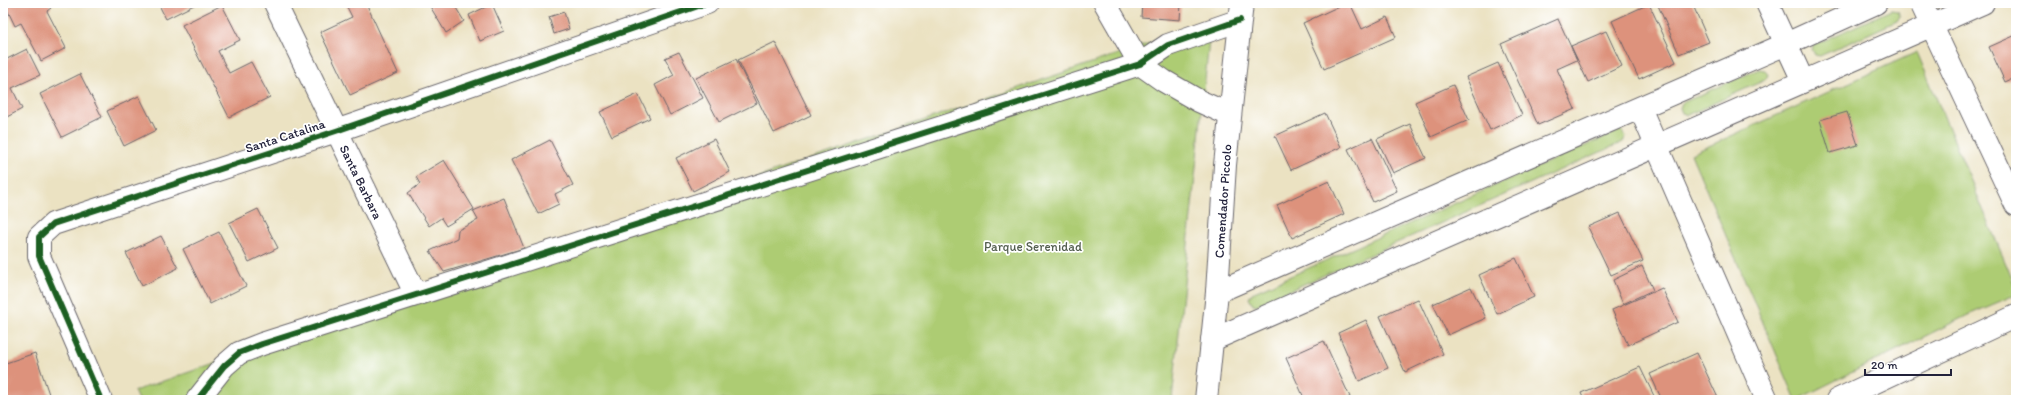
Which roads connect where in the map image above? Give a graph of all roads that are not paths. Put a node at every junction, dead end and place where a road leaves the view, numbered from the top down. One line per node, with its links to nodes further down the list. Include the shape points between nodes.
1 (275, 3): 15 (street, Santa Barbara)
2 (707, 3): 15 (street, Santa Catalina)
3 (1106, 3): 11 (street)
4 (1767, 3): 10 (street)
5 (1876, 3): 10 (street)
6 (1921, 3): 9 (street)
7 (1983, 3): 9 (street)
8 (1241, 11): 11 (street, via 1168,45); 14 (street, Comendador Piccolo)
9 (1931, 26): 12 (street); 17 (street)
10 (1786, 44): 12 (street); 13 (street)
11 (1140, 64): 14 (street, via 1164,82); 19 (street)
12 (1803, 82): 16 (street)
13 (1640, 108): 16 (street); 18 (street)
14 (1230, 115): 18 (street, Comendador Piccolo)
15 (336, 131): 19 (street, Santa Barbara); 22 (street, Santa Catalina, via 53,224 39,237 39,256)
16 (1657, 145): 21 (street); 25 (street)
17 (2016, 205)
18 (1217, 292): 21 (street, Comendador Piccolo)
19 (416, 295): 23 (street, via 239,353 224,366)
20 (2016, 316): 26 (street)
21 (1212, 340): 24 (street, Comendador Piccolo)
22 (101, 400)
23 (197, 400)
24 (1206, 400)
25 (1767, 400)
26 (1837, 400)

